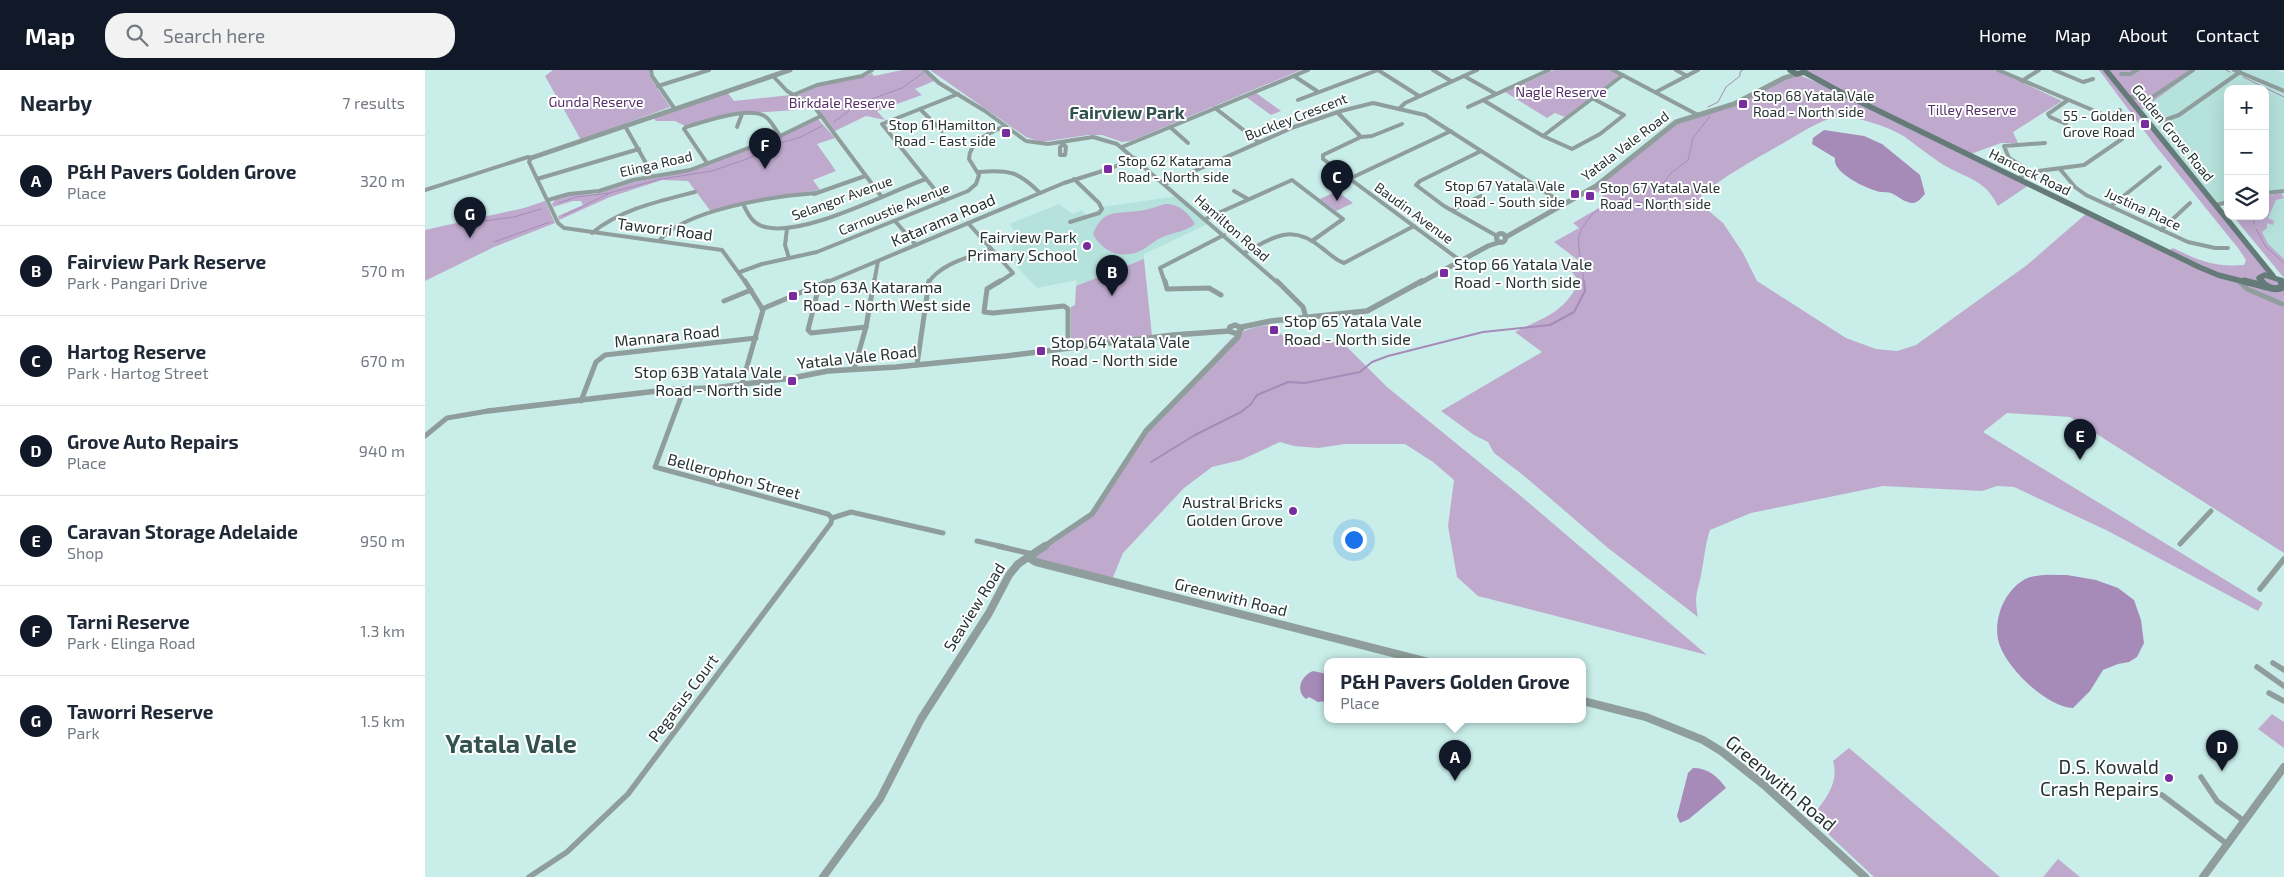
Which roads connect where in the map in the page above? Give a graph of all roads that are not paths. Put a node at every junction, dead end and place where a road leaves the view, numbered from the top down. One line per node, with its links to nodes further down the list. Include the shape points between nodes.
1 (651, 70): 34 (street)
2 (709, 70): 34 (street)
3 (790, 70): 26 (street)
4 (872, 70): 40 (street, via 862,76 817,84)
5 (925, 70): 38 (street, Hamilton Road)
6 (1308, 70): 27 (street)
7 (1378, 70): 36 (street); 41 (street)
8 (1433, 70): 32 (street)
9 (1477, 70): 28 (street)
10 (1549, 70): 39 (street)
11 (1613, 70): 25 (street)
12 (1676, 70): 29 (street)
13 (1698, 70): 29 (street)
14 (1790, 70): 22 (main road, Hancock Road); 30 (street, Yatala Vale Road)
15 (1998, 70): 33 (street)
16 (2039, 70): 33 (street)
17 (2054, 70): 31 (street, via 2083,82)
18 (2106, 70): 43 (main road, Golden Grove Road)
19 (2137, 70): 24 (street)
20 (2193, 70): 43 (street, via 2151,98)
21 (2234, 70): 23 (street)
22 (1802, 72): 30 (street, Yatala Vale Road); 89 (main road, Hancock Road)
23 (2240, 72): 35 (street); 57 (street, via 2179,115)
24 (2121, 74)
25 (1623, 75): 37 (street); 42 (street)
26 (773, 76): 40 (street); 48 (street)
27 (1294, 76): 36 (street); 50 (street)
28 (1465, 76): 32 (street); 39 (street)
29 (1687, 76): 37 (street)
30 (1784, 78): 55 (street, Yatala Vale Road, via 1734,104)
31 (2093, 79)
32 (1451, 81): 41 (street)
33 (2022, 81): 46 (street)
34 (659, 86): 48 (street)
35 (2284, 91)
36 (1317, 92): 44 (street)
37 (1655, 92): 55 (street)
38 (958, 94): 49 (street); 61 (street, Hamilton Road)
39 (1496, 94): 45 (street)
40 (793, 95): 56 (street, via 812,106)
41 (1419, 96): 51 (street)
42 (1592, 98): 67 (street); 67 (street, via 1624,115 1572,149)
43 (2128, 98): 105 (main road, Golden Grove Road)
44 (1298, 100)
45 (1483, 100): 47 (street); 67 (street)
46 (2068, 100): 52 (street, via 2111,116); 59 (street, via 2048,114)
47 (1467, 107)
48 (674, 108): 60 (street)
49 (920, 108): 65 (street); 86 (street, via 882,124)
50 (1215, 108): 63 (street); 70 (street)
51 (1400, 108): 53 (street, Buckley Crescent, via 1370,103); 64 (street, Buckley Crescent, via 1425,115)
52 (2120, 110)
53 (1338, 113): 68 (street); 70 (street, Buckley Crescent)
54 (742, 114): 62 (street); 66 (street, via 761,114); 78 (street, via 684,129)
55 (1698, 115): 104 (street, Yatala Vale Road, via 1676,122 1596,186)
56 (821, 116): 66 (street, Elinga Road); 83 (street)
57 (2165, 120)
58 (1402, 124): 68 (street)
59 (2065, 124)
60 (625, 126): 74 (street); 76 (street)
61 (1005, 126): 73 (street, Hamilton Road, via 1026,141 1063,144 1083,138 1098,138 1111,140); 81 (street, via 980,139 970,151 969,160)
62 (737, 127)
63 (1169, 127): 71 (street); 73 (street)
64 (1451, 131): 75 (street, Buckley Crescent); 88 (street)
65 (942, 132)
66 (780, 136): 78 (street, Elinga Road)
67 (1543, 136)
68 (1361, 137): 88 (street, Baudin Avenue, via 1322,158)
69 (2122, 139): 80 (street, via 2088,163 2077,168)
70 (1259, 142): 90 (street, Buckley Crescent)
71 (1188, 143)
72 (2045, 143): 82 (street, via 2003,146 2008,156)
73 (1122, 147): 77 (street, Hamilton Road)
74 (639, 149): 84 (street, via 651,172); 85 (street)
75 (1481, 150): 104 (street, Buckley Crescent); 108 (street, via 1417,183 1418,188)
76 (531, 158): 85 (street, Taworri Road, via 529,162); 91 (street, via 521,158)
77 (1135, 158): 87 (street, Katarama Road); 90 (street, Hamilton Road)
78 (707, 163): 84 (street, Elinga Road, via 690,170)
79 (2160, 167): 107 (street)
80 (2059, 169): 82 (street); 107 (street, Justina Place, via 2081,191)
81 (979, 172): 95 (street, via 1000,170 1018,173); 101 (street, Carnoustie Avenue, via 978,182 971,189)
82 (2031, 172): 89 (street)
83 (865, 176): 97 (street); 106 (street, via 816,193)
84 (650, 177): 100 (street, Elinga Road)
85 (537, 179): 100 (street, Taworri Road)
86 (926, 179): 97 (street, Selangor Avenue); 101 (street)
87 (1074, 179): 95 (street, Katarama Road); 111 (street, via 1102,209 1099,213)
88 (1349, 179): 113 (street, Baudin Avenue)
89 (2017, 179): 132 (main road, Hancock Road, via 2199,267)
90 (1165, 184): 109 (street, Hamilton Road)
91 (425, 190)
92 (1234, 191): 99 (street)
93 (2284, 191): 96 (street)
94 (695, 192): 116 (street, via 603,222)
95 (1040, 193): 112 (street, Katarama Road)
96 (2269, 193)
97 (881, 196): 114 (street, Selangor Avenue, via 810,224)
98 (1481, 196): 108 (street)
99 (1248, 199): 109 (street); 120 (street, via 1292,180 1343,219)
100 (548, 200): 116 (street, Taworri Road, via 561,226)
101 (944, 201): 110 (street, Carnoustie Avenue)
102 (2190, 203): 115 (street)
103 (2224, 203): 105 (street)
104 (1564, 204): 118 (street, Yatala Vale Road)
105 (2216, 205): 126 (main road, Golden Grove Road)
106 (744, 206): 114 (street, Selangor Avenue, via 750,219 758,224); 119 (street, via 673,228)
107 (2111, 206): 115 (street, Justina Place)
108 (1452, 210): 118 (street)
109 (1205, 219): 117 (street, Hamilton Road)
110 (895, 221): 121 (street); 125 (street, Carnoustie Avenue, via 817,252)
111 (1070, 222)
112 (968, 224): 121 (street, Katarama Road); 123 (street)
113 (1414, 226): 120 (street, via 1344,263); 128 (street, Baudin Avenue)
114 (787, 229): 125 (street, via 785,245)
115 (2161, 230): 122 (street, Justina Place, via 2193,244 2212,249)
116 (592, 233): 119 (street, Taworri Road)
117 (1224, 236): 124 (street, Hamilton Road); 137 (street, via 1160,268 1167,289 1208,286)
118 (1500, 238): 128 (street, Yatala Vale Road)
119 (659, 241): 129 (street, Taworri Road, via 722,250)
120 (1312, 241): 124 (street, via 1291,232)
121 (916, 245): 127 (street, Katarama Road)
122 (2228, 248)
123 (991, 249): 147 (street, via 1013,274 987,289 984,312 1064,306 1068,309); 148 (street, via 930,277)
124 (1244, 253): 141 (street, Hamilton Road, via 1300,302)
125 (789, 258): 129 (street, Carnoustie Avenue)
126 (2259, 258): 130 (main road, Golden Grove Road); 131 (main road, Golden Grove Road)
127 (878, 261): 133 (street, Katarama Road); 142 (street)
128 (1461, 261): 141 (street, Yatala Vale Road, via 1361,313)
129 (740, 272): 135 (street, Taworri Road)
130 (2273, 276): 131 (main road, Hancock Road); 136 (main road, Golden Grove Road, via 2282,282)
131 (2261, 277): 132 (main road, Hancock Road); 134 (main road)
132 (2237, 279): 134 (main road, Hancock Road); 139 (street, via 2247,289)
133 (819, 286): 140 (street, Katarama Road); 142 (street, via 808,330 811,333)
134 (2270, 288): 136 (main road)
135 (751, 290): 138 (street); 140 (street, Taworri Road)
136 (2283, 291)
137 (1221, 295)
138 (724, 301)
139 (2282, 304)
140 (763, 309): 145 (street)
141 (1307, 319): 143 (street, Yatala Vale Road)
142 (866, 327): 149 (street)
143 (1241, 330): 144 (street, Yatala Vale Road, via 1232,326); 146 (street, Seaview Road)
144 (1230, 332): 146 (street); 147 (street, Yatala Vale Road, via 1183,334)
145 (756, 338): 150 (street); 152 (street, Mannara Road, via 605,355 596,362)
146 (1230, 343): 160 (street, Seaview Road, via 1146,431 1092,514)
147 (1068, 348): 148 (street, Yatala Vale Road)
148 (917, 365): 149 (street, Yatala Vale Road)
149 (855, 369): 150 (street, Yatala Vale Road)
150 (742, 384): 151 (street, Yatala Vale Road)
151 (683, 388): 152 (street, Yatala Vale Road); 156 (street, Bellerophon Street, via 655,467)
152 (581, 401): 153 (street, Yatala Vale Road)
153 (488, 411): 154 (street, via 447,418)
154 (425, 436)
155 (2211, 511): 159 (street)
156 (830, 516): 157 (street, Bellerophon Street, via 851,512); 176 (street, Pegasus Court, via 831,523 628,794 567,852)
157 (943, 533)
158 (977, 541): 160 (street)
159 (2180, 544)
160 (1030, 556): 163 (street, Greenwith Road, via 1045,565); 177 (street, Seaview Road, via 1010,572 990,612 911,736 878,803 834,857)
161 (2284, 559): 162 (street)
162 (2260, 588)
163 (1412, 658)
164 (2273, 663): 166 (street)
165 (2257, 667): 167 (street)
166 (2284, 670)
167 (2284, 686)
168 (2269, 693): 169 (street)
169 (2284, 701)
170 (1586, 702): 178 (street, Greenwith Road, via 1646,717 1703,740 1764,785)
171 (2284, 767): 174 (street)
172 (2201, 777): 174 (street, via 2217,801)
173 (2162, 795): 175 (street)
174 (2244, 822): 175 (street)
175 (2227, 844): 179 (street)
176 (529, 877)
177 (823, 877)
178 (1865, 877)
179 (2203, 877)

